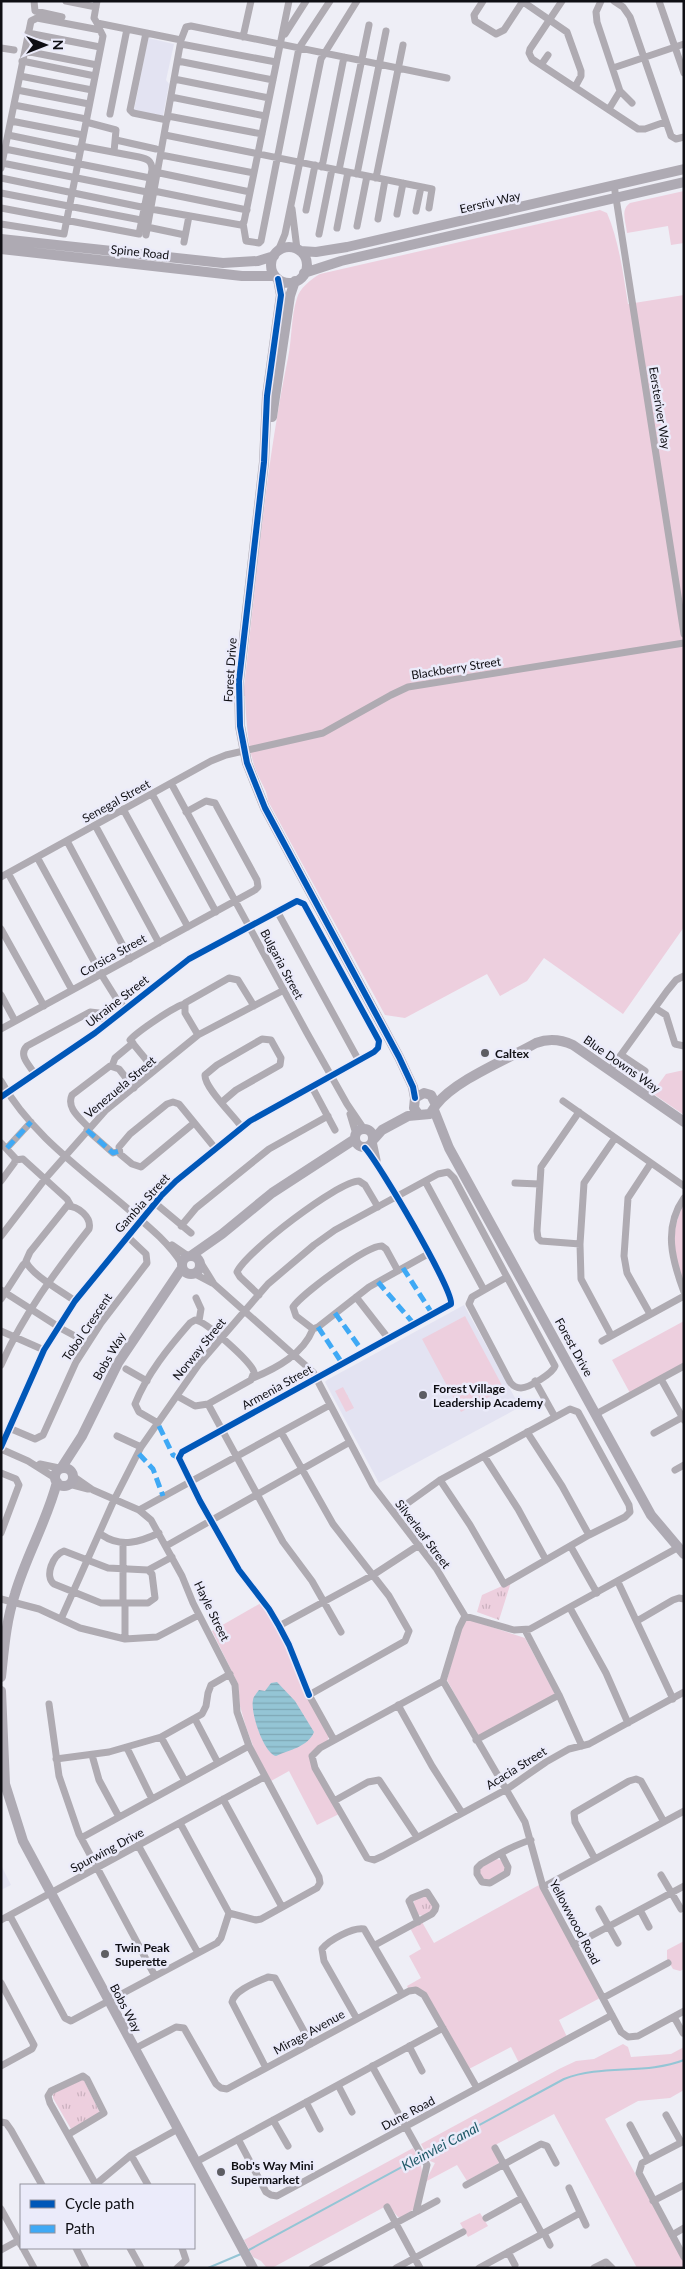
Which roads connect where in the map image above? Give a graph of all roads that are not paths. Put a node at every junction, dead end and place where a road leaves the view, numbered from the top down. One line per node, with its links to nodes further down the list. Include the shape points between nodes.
1 (34, 1): 15 (street, via 34,11)
2 (66, 1): 14 (street)
3 (250, 1): 22 (street)
4 (289, 1): 24 (street)
5 (306, 1): 24 (street)
6 (330, 1): 30 (street)
7 (482, 1): 8 (street, via 474,21 496,34 504,30)
8 (522, 1): 16 (street)
9 (562, 1): 16 (street)
10 (601, 1): 45 (street, via 596,18)
11 (614, 1): 36 (street, via 628,14)
12 (659, 1): 28 (street)
13 (354, 2): 33 (street)
14 (96, 4): 18 (street, via 96,22)
15 (62, 16)
16 (550, 20): 43 (street, via 530,51 532,59); 52 (street, via 569,35 581,71)
17 (369, 25): 38 (street)
18 (128, 29): 21 (street); 62 (street)
19 (386, 31): 41 (street)
20 (28, 32): 27 (street); 27 (street, via 35,18 91,28 102,33); 32 (street)
21 (146, 33): 23 (street); 64 (street, via 130,110)
22 (243, 37): 23 (street, via 191,26 183,30); 24 (street)
23 (181, 42): 37 (street); 40 (street)
24 (281, 42): 30 (street); 40 (street)
25 (684, 44): 28 (street)
26 (403, 45): 44 (street)
27 (100, 47): 42 (street)
28 (675, 47): 36 (street); 46 (street)
29 (1, 48): 31 (street)
30 (299, 48): 33 (street); 80 (street)
31 (14, 50)
32 (25, 51): 39 (street); 42 (street)
33 (323, 53): 35 (street); 81 (street)
34 (548, 54): 43 (street)
35 (344, 57): 38 (street); 84 (street)
36 (643, 58): 45 (street); 67 (street)
37 (178, 61): 50 (street); 51 (street)
38 (362, 61): 41 (street); 85 (street)
39 (22, 62): 47 (street); 48 (street)
40 (276, 62): 51 (street)
41 (380, 64): 44 (street); 90 (street)
42 (97, 65): 48 (street)
43 (541, 65): 52 (street)
44 (398, 68): 49 (street); 94 (street)
45 (613, 68): 55 (street)
46 (684, 74)
47 (20, 76): 53 (street); 54 (street)
48 (95, 76): 54 (street)
49 (447, 78)
50 (174, 79): 56 (street); 57 (street)
51 (273, 80): 57 (street)
52 (575, 87): 61 (street)
53 (17, 90): 59 (street); 60 (street)
54 (92, 90): 59 (street)
55 (620, 91): 58 (street); 61 (street)
56 (171, 97): 63 (street); 64 (street)
57 (269, 98): 63 (street)
58 (632, 103)
59 (89, 104): 66 (street)
60 (14, 105): 65 (street); 66 (street)
61 (608, 109): 67 (street, via 641,129)
62 (110, 114)
63 (266, 116): 68 (street)
64 (168, 118): 68 (street); 71 (street)
65 (11, 121): 69 (street); 70 (street)
66 (86, 121): 70 (street); 73 (street, via 116,130)
67 (665, 122): 72 (street, via 672,138)
68 (262, 134): 78 (street)
69 (8, 135): 74 (street); 76 (street)
70 (83, 135): 74 (street)
71 (165, 135): 78 (street); 79 (street)
72 (684, 137)
73 (116, 140): 75 (street); 77 (street)
74 (81, 148): 77 (street); 82 (street)
75 (156, 148)
76 (5, 149): 82 (street); 83 (street)
77 (114, 152): 88 (street, via 149,160)
78 (258, 154): 80 (street); 89 (street)
79 (161, 155): 88 (street); 89 (street)
80 (277, 158): 81 (street); 119 (street, via 259,243 246,241)
81 (299, 162): 84 (street); 106 (street)
82 (78, 164): 88 (street); 93 (street)
83 (2, 166): 93 (street)
84 (319, 166): 85 (street); 111 (street)
85 (335, 169): 87 (street); 122 (street)
86 (684, 169): 98 (street, Eersriv Way)
87 (348, 172): 90 (street); 121 (street)
88 (153, 174): 102 (street); 103 (street)
89 (254, 174): 103 (street)
90 (357, 174): 91 (street)
91 (367, 176): 94 (street); 120 (street)
92 (1, 178): 101 (street)
93 (75, 178): 101 (street); 102 (street)
94 (376, 178): 95 (street)
95 (385, 180): 97 (street); 115 (street)
96 (684, 182): 104 (street, Eersriv Way)
97 (404, 183): 99 (street); 113 (street)
98 (614, 185): 104 (street, Eersteriver Way); 125 (street, Eersriv Way, via 347,247 316,252)
99 (421, 187): 109 (street, via 432,189); 112 (street)
100 (1, 192): 105 (street)
101 (72, 192): 105 (street); 108 (street)
102 (151, 192): 108 (street); 110 (street)
103 (250, 192): 110 (street)
104 (617, 198): 127 (street, Eersriv Way); 131 (street, Eersteriver Way)
105 (69, 206): 116 (street); 117 (street)
106 (291, 206): 125 (street); 126 (street, via 285,234)
107 (1, 208): 116 (street)
108 (148, 208): 114 (street); 114 (street, via 146,231 185,238); 117 (street)
109 (429, 208)
110 (246, 210): 119 (street)
111 (306, 210)
112 (416, 211)
113 (397, 214)
114 (189, 216): 119 (street, via 236,226)
115 (378, 218)
116 (66, 220): 117 (street, via 137,235); 118 (street, via 64,234)
117 (141, 220)
118 (1, 224)
119 (242, 224)
120 (357, 226)
121 (337, 228)
122 (319, 234)
123 (1, 239): 126 (street, Spine Road, via 223,263 258,261)
124 (1, 249): 128 (street, Spine Road)
125 (299, 250): 126 (street, via 289,247); 127 (street, via 306,262)
126 (276, 253): 128 (street, via 271,267)
127 (304, 273): 129 (street)
128 (277, 278): 129 (street); 130 (street, Forest Drive, via 281,295 268,396)
129 (295, 281): 130 (street, Forest Drive)
130 (264, 462): 133 (street, Forest Drive, via 239,681 239,711)
131 (684, 634)
132 (684, 643): 133 (street, Blackberry Street, via 408,687 323,733)
133 (245, 752): 134 (street, Senegal Street, via 211,761); 180 (street, Forest Drive, via 265,808)
134 (171, 783): 135 (street, Senegal Street); 137 (street, Bulgaria Street)
135 (152, 794): 136 (street, Senegal Street); 144 (street)
136 (124, 809): 138 (street, Senegal Street); 146 (street)
137 (186, 812): 142 (street, Bulgaria Street); 142 (street, Corsica Street, via 208,801 216,805 258,882 255,890)
138 (95, 825): 139 (street, Senegal Street); 148 (street)
139 (67, 841): 140 (street, Senegal Street); 149 (street)
140 (37, 857): 141 (street, Senegal Street); 150 (street)
141 (5, 875): 152 (street)
142 (236, 901): 144 (street, Corsica Street); 145 (street, Bulgaria Street)
143 (277, 911): 145 (street, Ukraine Street); 166 (street, Ukraine Street, via 294,901 304,904 379,1041); 168 (street)
144 (216, 912): 146 (street, Corsica Street)
145 (249, 926): 153 (street, Bulgaria Street); 159 (street, Ukraine Street, via 189,959)
146 (188, 928): 148 (street, Corsica Street)
147 (1, 929): 156 (street)
148 (159, 943): 149 (street, Corsica Street)
149 (130, 959): 150 (street, Corsica Street)
150 (101, 974): 152 (street, Corsica Street); 159 (street)
151 (684, 976): 158 (street, via 676,980)
152 (72, 990): 156 (street, Corsica Street)
153 (284, 990): 157 (street, Venezuela Street); 174 (street, Bulgaria Street)
154 (1, 996): 160 (street)
155 (185, 1004): 157 (street, via 232,977 238,980); 163 (street, via 185,1012); 164 (street, via 152,1022 132,1037)
156 (44, 1006): 160 (street, Corsica Street)
157 (254, 1006): 163 (street, Venezuela Street)
158 (655, 1008): 165 (street, via 666,1015 675,1044); 167 (street)
159 (126, 1009): 161 (street, Ukraine Street)
160 (15, 1021): 162 (street, Corsica Street)
161 (107, 1024): 173 (street, Ukraine Street); 173 (street, via 99,1013 90,1012 27,1046 23,1055)
162 (1, 1029)
163 (198, 1036): 178 (street, Venezuela Street)
164 (133, 1043): 169 (street, via 115,1058); 170 (street)
165 (684, 1046)
166 (378, 1048): 168 (street, Gambia Street)
167 (622, 1054): 171 (street); 172 (street)
168 (359, 1061): 174 (street, Gambia Street)
169 (112, 1066): 178 (street, via 119,1069); 191 (street, via 71,1097 72,1109)
170 (153, 1068)
171 (610, 1070): 176 (street, Blue Downs Way, via 573,1044 552,1039 536,1043); 188 (street, Blue Downs Way)
172 (645, 1071)
173 (35, 1074): 179 (street, Ukraine Street)
174 (331, 1076): 177 (street, Gambia Street); 193 (street, Bulgaria Street)
175 (1, 1081): 179 (street)
176 (463, 1083): 180 (street, Blue Downs Way); 183 (street, Blue Downs Way, via 444,1096)
177 (312, 1087): 186 (street); 190 (street, Gambia Street)
178 (134, 1088): 191 (street, Venezuela Street)
179 (4, 1095): 187 (street)
180 (420, 1097): 183 (street, Forest Drive, via 433,1097); 185 (street, Forest Drive, via 414,1108); 193 (street, Bobs Way, via 406,1112)
181 (563, 1101): 184 (street)
182 (222, 1102): 182 (street, via 205,1081 206,1072 262,1039 271,1040 281,1058 280,1065 236,1090); 190 (street)
183 (435, 1108): 185 (street, Blue Downs Way); 197 (street, Forest Drive)
184 (579, 1112): 194 (street); 206 (street, via 544,1161)
185 (422, 1115): 193 (street, Bobs Way, via 408,1116); 197 (street, Forest Drive, via 433,1123)
186 (328, 1116): 192 (street); 214 (street, via 269,1149 196,1208)
187 (30, 1122): 195 (street); 199 (street)
188 (684, 1122)
189 (194, 1123): 196 (street); 198 (street, via 141,1167 132,1164); 198 (street, via 179,1104 170,1102 130,1134)
190 (242, 1127): 196 (street, Gambia Street)
191 (88, 1129): 198 (street, via 113,1153); 199 (street, Venezuela Street)
192 (335, 1130)
193 (364, 1138): 208 (street, Bulgaria Street); 221 (street, Bobs Way, via 272,1193)
194 (615, 1138): 201 (street); 218 (street, via 584,1183)
195 (4, 1145): 200 (street)
196 (215, 1148): 210 (street, Gambia Street)
197 (449, 1148): 262 (street, Forest Drive)
198 (119, 1151)
199 (66, 1155): 202 (street, Venezuela Street); 213 (street)
200 (15, 1160): 202 (street, via 23,1159); 203 (street)
201 (652, 1163): 207 (street); 238 (street, via 628,1198 624,1256 627,1274)
202 (45, 1179): 211 (street); 216 (street, Venezuela Street)
203 (1, 1181)
204 (425, 1181): 208 (street, Norway Street); 223 (street, Norway Street, via 444,1172 454,1178); 226 (street)
205 (515, 1183): 206 (street)
206 (539, 1184): 218 (street, via 537,1231 540,1240)
207 (684, 1186)
208 (396, 1197): 212 (street, Norway Street); 219 (street, Bulgaria Street)
209 (684, 1198): 228 (street, via 674,1214 671,1252)
210 (155, 1203): 213 (street, Gambia Street); 214 (street)
211 (71, 1206): 220 (street, via 58,1216 27,1256); 224 (street, via 87,1217 89,1229)
212 (378, 1207): 229 (street, Norway Street, via 330,1234 276,1276); 229 (street, via 359,1181 311,1206 239,1267 240,1277)
213 (141, 1220): 217 (street, Gambia Street); 221 (street)
214 (181, 1226): 215 (street)
215 (191, 1233)
216 (1, 1236)
217 (126, 1236): 235 (street, Gambia Street); 248 (street, Tobol Crescent, via 146,1254 147,1263)
218 (580, 1244): 243 (street, via 581,1279)
219 (428, 1254): 222 (street); 234 (street, Bulgaria Street)
220 (26, 1262): 224 (street); 227 (street)
221 (191, 1264): 225 (street); 225 (street); 281 (street, Bobs Way, via 167,1292 118,1363)
222 (398, 1271): 231 (street); 241 (street, via 382,1246 344,1264 293,1307 296,1316)
223 (507, 1277): 226 (street); 258 (street, via 555,1363 553,1371)
224 (48, 1282): 235 (street); 236 (street)
225 (214, 1284): 237 (street, Silverleaf Street)
226 (484, 1290): 258 (street, via 470,1300 470,1308 510,1382 523,1388)
227 (3, 1291): 233 (street); 236 (street)
228 (684, 1292)
229 (259, 1295): 237 (street, Norway Street)
230 (684, 1296): 238 (street)
231 (356, 1297): 241 (street); 246 (street)
232 (196, 1298): 239 (street, via 201,1309)
233 (1, 1299)
234 (452, 1299): 246 (street, Armenia Street, via 447,1307)
235 (75, 1301): 240 (street, Gambia Street)
236 (31, 1309): 240 (street); 244 (street)
237 (245, 1312): 245 (street, Norway Street); 250 (street, Silverleaf Street)
238 (650, 1314): 243 (street)
239 (200, 1321): 245 (street); 257 (street, via 190,1323)
240 (59, 1326): 248 (street); 249 (street, Gambia Street)
241 (313, 1329): 250 (street)
242 (1, 1331): 244 (street)
243 (611, 1335): 247 (street)
244 (14, 1336): 249 (street); 251 (street)
245 (221, 1338): 254 (street, via 250,1364); 259 (street, Norway Street)
246 (388, 1338): 255 (street, Armenia Street)
247 (602, 1340)
248 (88, 1343): 266 (street, Tobol Crescent, via 74,1365 41,1437 35,1439)
249 (44, 1350): 266 (street, Gambia Street)
250 (293, 1354): 254 (street, via 282,1365); 255 (street, Silverleaf Street)
251 (1, 1365)
252 (684, 1366): 256 (street)
253 (126, 1369): 257 (street)
254 (254, 1375): 260 (street)
255 (316, 1378): 261 (street, Silverleaf Street); 267 (street, Armenia Street)
256 (661, 1379): 262 (street); 264 (street)
257 (147, 1381): 265 (street, via 135,1407)
258 (535, 1381): 263 (street)
259 (177, 1396): 260 (street, via 195,1406); 265 (street, Norway Street)
260 (208, 1404): 267 (street)
261 (330, 1405): 268 (street); 272 (street, Silverleaf Street)
262 (596, 1414): 297 (street, Forest Drive, via 651,1516)
263 (555, 1417): 269 (street); 291 (street, via 575,1409 630,1509 625,1517)
264 (683, 1419): 270 (street)
265 (158, 1423): 273 (street, Norway Street)
266 (9, 1428): 274 (street, Gambia Street)
267 (222, 1430): 275 (street); 282 (street, Armenia Street, via 182,1452 179,1458)
268 (281, 1432): 275 (street); 278 (street)
269 (527, 1432): 276 (street); 291 (street)
270 (654, 1433)
271 (117, 1436): 273 (street)
272 (350, 1442): 278 (street); 287 (street, Silverleaf Street, via 373,1486)
273 (141, 1447): 285 (street, Norway Street)
274 (1, 1448): 281 (street, Hayle Street)
275 (236, 1455): 282 (street); 284 (street)
276 (484, 1456): 283 (street); 300 (street)
277 (684, 1466): 279 (street)
278 (302, 1469): 284 (street); 303 (street, via 333,1524)
279 (675, 1470)
280 (1, 1472): 289 (street, via 16,1479 19,1485)
281 (64, 1477): 285 (street, Hayle Street); 309 (street, Bobs Way)
282 (190, 1480): 286 (street); 288 (street)
283 (440, 1480): 287 (street); 300 (street, via 504,1584)
284 (258, 1495): 288 (street); 310 (street, via 283,1542)
285 (114, 1500): 286 (street, Hayle Street); 299 (street, Norway Street)
286 (139, 1510): 290 (street, Hayle Street)
287 (394, 1513): 294 (street, Silverleaf Street)
288 (212, 1520): 295 (street); 317 (street, via 239,1570)
289 (1, 1533)
290 (159, 1533): 293 (street, via 142,1541); 295 (street, Hayle Street)
291 (589, 1535): 296 (street)
292 (102, 1536): 293 (street, via 111,1542)
293 (123, 1543): 301 (street)
294 (419, 1545): 303 (street); 314 (street, Silverleaf Street)
295 (166, 1546): 298 (street, Hayle Street)
296 (572, 1546): 300 (street); 306 (street)
297 (681, 1551): 304 (street)
298 (172, 1557): 302 (street); 313 (street, Hayle Street)
299 (87, 1559): 301 (street, via 108,1568); 305 (street, Norway Street); 305 (street, via 64,1550 53,1563 50,1581)
300 (546, 1560)
301 (123, 1569): 302 (street); 311 (street)
302 (148, 1570): 311 (street, via 152,1574 155,1598 148,1603)
303 (373, 1575): 310 (street); 326 (street, via 407,1628 406,1641)
304 (618, 1582): 306 (street); 316 (street)
305 (72, 1593): 311 (street, via 98,1603); 315 (street, Norway Street)
306 (597, 1593): 312 (street)
307 (1, 1599): 309 (street)
308 (684, 1599): 316 (street, via 673,1600)
309 (12, 1602): 315 (street); 322 (street, Bobs Way, via 4,1639)
310 (324, 1602): 317 (street); 319 (street)
311 (124, 1603): 320 (street)
312 (570, 1608): 318 (street); 332 (street, via 606,1673)
313 (199, 1615): 320 (street, via 157,1637); 321 (street, Hayle Street)
314 (464, 1616): 318 (street); 323 (street)
315 (60, 1619): 320 (street, via 80,1628)
316 (636, 1621): 328 (street)
317 (278, 1626): 326 (street)
318 (525, 1630): 327 (street)
319 (341, 1632)
320 (125, 1639)
321 (230, 1674): 331 (street, via 211,1685 205,1709); 336 (street, Hayle Street, via 235,1685 237,1712)
322 (1, 1677)
323 (443, 1681): 330 (street); 335 (street, Yellowwood Road)
324 (1, 1691): 363 (street, Bobs Way, via 5,1784 17,1828)
325 (684, 1692): 328 (street, Acacia Street)
326 (309, 1694): 334 (street)
327 (559, 1695): 335 (street); 337 (street)
328 (673, 1698): 332 (street, Acacia Street)
329 (49, 1704): 340 (street)
330 (398, 1705): 334 (street); 349 (street)
331 (195, 1719): 333 (street); 341 (street)
332 (628, 1723): 337 (street, Acacia Street)
333 (161, 1737): 338 (street); 343 (street)
334 (334, 1740): 347 (street, via 314,1752 312,1759)
335 (476, 1740): 344 (street, Yellowwood Road)
336 (249, 1746): 341 (street); 342 (street, Hayle Street)
337 (582, 1746): 344 (street, Acacia Street, via 569,1749 546,1762)
338 (127, 1748): 339 (street); 345 (street)
339 (92, 1754): 340 (street); 350 (street, via 99,1780)
340 (56, 1759): 354 (street)
341 (218, 1763): 343 (street)
342 (264, 1777): 346 (street, Spurwing Drive); 365 (street, Hayle Street, via 320,1883 317,1888)
343 (185, 1781): 345 (street)
344 (507, 1789): 349 (street, Acacia Street); 355 (street, Yellowwood Road)
345 (152, 1799): 350 (street)
346 (223, 1800): 351 (street, Spurwing Drive); 365 (street)
347 (334, 1801): 353 (street, via 368,1782 379,1780); 353 (street, Acacia Street, via 366,1858 378,1859)
348 (684, 1811): 352 (street)
349 (462, 1813): 353 (street, Acacia Street)
350 (119, 1817): 354 (street)
351 (180, 1822): 356 (street, Spurwing Drive); 369 (street)
352 (664, 1822): 358 (street); 358 (street, via 641,1781 629,1781 574,1813 575,1822)
353 (417, 1837)
354 (80, 1838): 359 (street)
355 (531, 1840): 357 (street); 362 (street, Yellowwood Road)
356 (138, 1845): 359 (street, Spurwing Drive); 378 (street)
357 (501, 1853): 357 (street, via 478,1866 477,1874 482,1882 490,1883 507,1873 508,1867)
358 (595, 1859): 362 (street)
359 (96, 1868): 363 (street, Spurwing Drive); 380 (street)
360 (661, 1875): 364 (street)
361 (684, 1886): 364 (street)
362 (543, 1887): 377 (street, Yellowwood Road)
363 (50, 1893): 370 (street, Spurwing Drive); 384 (street, Bobs Way)
364 (671, 1893): 367 (street); 368 (street)
365 (282, 1907): 369 (street, via 258,1920)
366 (599, 1909): 373 (street)
367 (680, 1909)
368 (640, 1910): 373 (street); 374 (street)
369 (230, 1913): 378 (street, via 220,1940)
370 (10, 1916): 371 (street, Spurwing Drive); 384 (street, via 67,2020 75,2020)
371 (1, 1920)
372 (418, 1922): 376 (street)
373 (609, 1926): 375 (street); 377 (street)
374 (649, 1927)
375 (618, 1943)
376 (375, 1945): 382 (street); 388 (street, via 367,1931 359,1928 322,1949 324,1961)
377 (574, 1945): 383 (street, Yellowwood Road)
378 (198, 1953): 380 (street)
379 (668, 1963): 383 (street)
380 (155, 1976): 384 (street)
381 (1, 1983): 394 (street, via 34,2041 32,2049)
382 (402, 1994): 388 (street, Mirage Avenue); 389 (street, via 414,1990 422,1993)
383 (603, 1998): 386 (street, Yellowwood Road)
384 (108, 2002): 393 (street, Bobs Way)
385 (684, 2011): 387 (street)
386 (612, 2015): 387 (street, Yellowwood Road, via 621,2032 628,2037 638,2036); 399 (street, Dune Road)
387 (674, 2017): 390 (street)
388 (357, 2019): 391 (street, Mirage Avenue)
389 (443, 2028): 392 (street); 399 (street)
390 (683, 2033)
391 (312, 2044): 396 (street, Mirage Avenue); 396 (street, via 275,1978 268,1976 237,1994 232,2002)
392 (409, 2046): 395 (street); 397 (street)
393 (134, 2049): 396 (street, Mirage Avenue, via 179,2027 187,2031 219,2087 230,2088); 407 (street, Bobs Way)
394 (1, 2066)
395 (372, 2066): 398 (street); 406 (street)
396 (266, 2068)
397 (422, 2071)
398 (338, 2085): 400 (street); 401 (street)
399 (477, 2088): 406 (street, Dune Road)
400 (306, 2102): 403 (street); 408 (street)
401 (352, 2112)
402 (666, 2115): 411 (street)
403 (273, 2120): 410 (street); 412 (street)
404 (1, 2122): 419 (street, via 11,2130)
405 (630, 2125): 415 (street)
406 (406, 2126): 410 (street, Dune Road, via 277,2196 266,2192); 431 (street, via 427,2165)
407 (178, 2129): 414 (street); 416 (street, Bobs Way)
408 (320, 2129)
409 (69, 2134): 409 (street, via 48,2096 51,2091 83,2076 104,2113); 420 (street)
410 (238, 2139): 416 (street)
411 (682, 2142): 415 (street)
412 (288, 2146)
413 (495, 2148): 418 (street)
414 (131, 2155): 421 (street); 422 (street)
415 (648, 2159): 428 (street, via 640,2166 639,2173)
416 (196, 2162): 456 (street, Bobs Way)
417 (556, 2163): 418 (street, via 544,2144)
418 (503, 2164): 423 (street); 426 (street)
419 (41, 2184)
420 (95, 2184)
421 (97, 2184)
422 (147, 2184)
423 (466, 2185)
424 (684, 2185): 428 (street)
425 (569, 2188): 432 (street)
426 (522, 2198): 433 (street); 438 (street)
427 (436, 2201): 431 (street)
428 (653, 2201): 439 (street)
429 (387, 2206): 434 (street)
430 (1, 2208): 440 (street)
431 (416, 2212): 434 (street)
432 (580, 2213): 435 (street); 438 (street)
433 (486, 2218)
434 (395, 2223): 450 (street); 457 (street)
435 (586, 2225)
436 (684, 2228): 439 (street)
437 (463, 2232): 450 (street)
438 (543, 2233): 442 (street); 448 (street)
439 (672, 2235): 449 (street)
440 (20, 2241)
441 (20, 2243): 447 (street)
442 (550, 2245)
443 (24, 2249): 452 (street)
444 (76, 2249): 453 (street)
445 (131, 2249): 454 (street)
446 (182, 2249): 455 (street, via 186,2260)
447 (1, 2250)
448 (508, 2252): 451 (street); 460 (street)
449 (684, 2257)
450 (415, 2258): 458 (street); 459 (street)
451 (515, 2265)
452 (34, 2268)
453 (86, 2268)
454 (141, 2268)
455 (177, 2268)
456 (253, 2268)
457 (312, 2268)
458 (396, 2268)
459 (420, 2268)
460 (479, 2268)
461 (594, 2268): 462 (street, via 606,2262)
462 (612, 2268)

